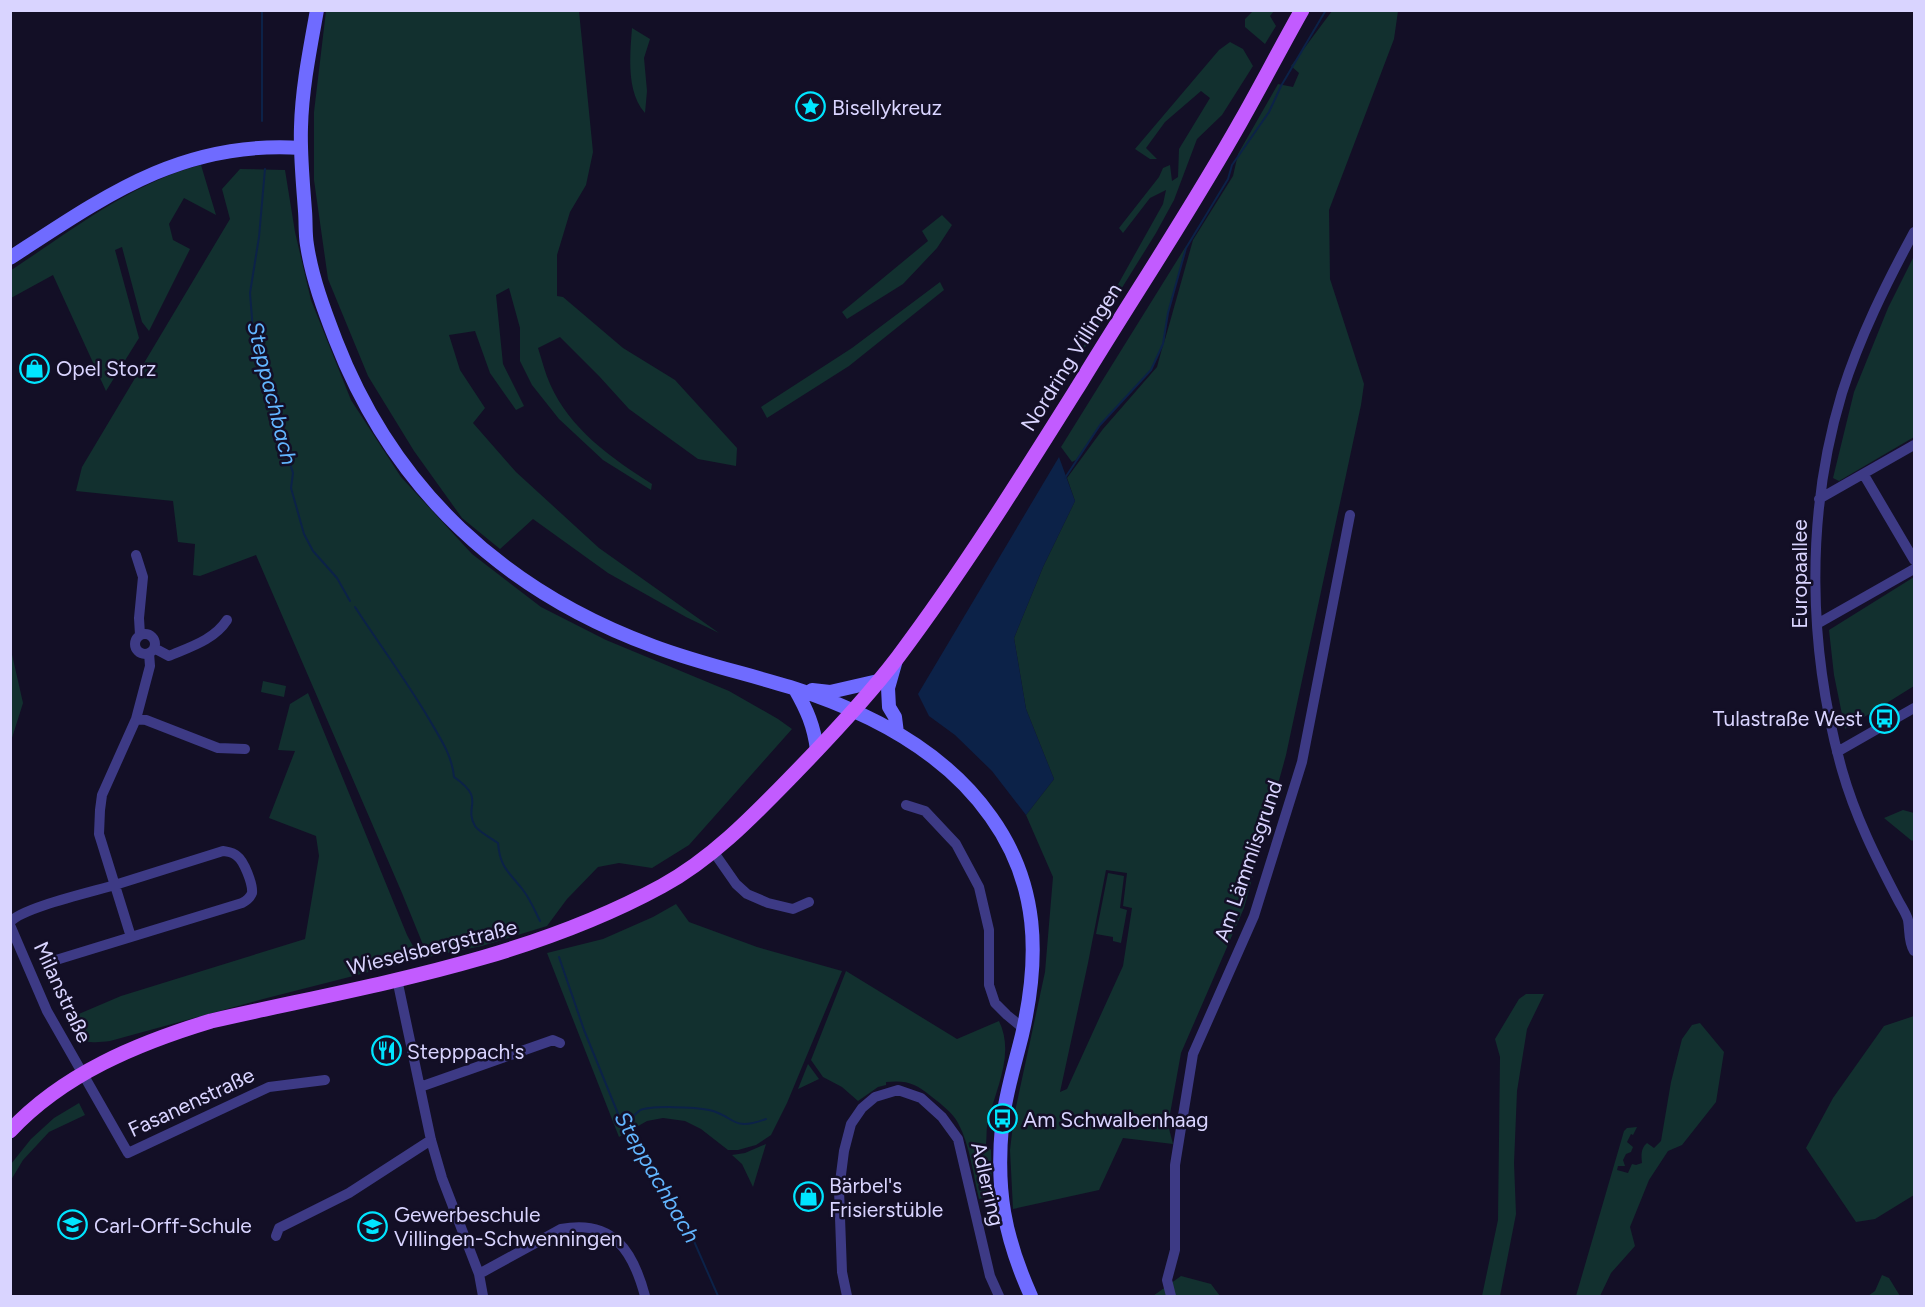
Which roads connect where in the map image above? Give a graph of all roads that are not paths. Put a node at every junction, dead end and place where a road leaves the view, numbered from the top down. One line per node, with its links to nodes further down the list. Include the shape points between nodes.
1 (317, 10): 3 (street)
2 (1302, 10): 16 (main road, Nordring Villingen, via 1234,133 1038,451)
3 (300, 148): 5 (street, via 217,152 161,170 129,184); 18 (street, via 306,244 321,303 368,413 417,484 464,534 519,579 557,601 653,646)
4 (1914, 232): 8 (street, Europaallee, via 1876,304 1847,377)
5 (10, 258)
6 (1914, 446): 7 (street)
7 (1864, 475): 8 (street); 11 (street)
8 (1819, 498): 14 (street, Europaallee)
9 (1350, 515): 50 (street, Am Lämmlisgrund, via 1302,762 1254,916 1192,1054 1175,1165 1175,1250 1167,1280)
10 (136, 555): 15 (street, via 143,577 140,635 152,637)
11 (1914, 560)
12 (1914, 569): 14 (street)
13 (227, 620): 15 (street, via 208,639 169,656)
14 (1817, 624): 25 (street, Europaallee, via 1822,676)
15 (152, 651): 21 (street)
16 (897, 658): 17 (main road, Nordring Villingen); 22 (street, via 888,688)
17 (878, 681): 18 (street, via 831,692); 20 (main road, Nordring Villingen)
18 (795, 689): 20 (street); 24 (street, via 809,712)
19 (1914, 708): 25 (street)
20 (853, 711): 22 (street); 24 (main road, Wieselsbergstraße)
21 (136, 719): 23 (street, via 218,748); 28 (street, via 102,795 100,810 99,834)
22 (897, 733): 36 (street, via 937,759 968,787 994,821 1019,868 1034,933 1032,982)
23 (245, 749)
24 (817, 750): 27 (main road, Wieselsbergstraße)
25 (1838, 752): 30 (street, Europaallee, via 1860,821)
26 (906, 805): 36 (street, via 925,811 956,844 979,887 989,930 989,985 995,1003)
27 (713, 851): 29 (street, via 747,894 793,909); 35 (main road, Wieselsbergstraße, via 666,884 608,913 496,954)
28 (115, 885): 31 (street, Milanstraße, via 30,911 14,917); 32 (street); 32 (street, Milanstraße, via 224,847 240,858 251,885 252,894 247,900)
29 (809, 902)
30 (1911, 921): 33 (street, Europaallee)
31 (10, 924): 38 (street, Milanstraße, via 47,1011)
32 (131, 937): 34 (street, Milanstraße)
33 (1914, 951)
34 (56, 960)
35 (397, 979): 38 (main road, Wieselsbergstraße, via 173,1032); 40 (street)
36 (1024, 1029): 49 (street, via 1002,1119 999,1177 1002,1210 1015,1259)
37 (560, 1043): 40 (street, via 553,1040)
38 (82, 1074): 39 (street, Fasanenstraße, via 128,1153 269,1087); 41 (main road, Wieselsbergstraße, via 45,1099)
39 (325, 1080)
40 (420, 1087): 42 (street)
41 (10, 1131)
42 (431, 1140): 43 (street, via 349,1193 279,1228); 44 (street)
43 (276, 1236)
44 (479, 1274): 45 (street); 46 (street, via 561,1229 590,1227 613,1236 630,1255)
45 (483, 1296)
46 (645, 1296)
47 (847, 1296): 48 (street, Adlerring, via 842,1272 839,1190 844,1151 851,1124 862,1108 875,1098 898,1090 921,1098 958,1139 990,1276)
48 (999, 1296)
49 (1031, 1296)
50 (1171, 1296)

